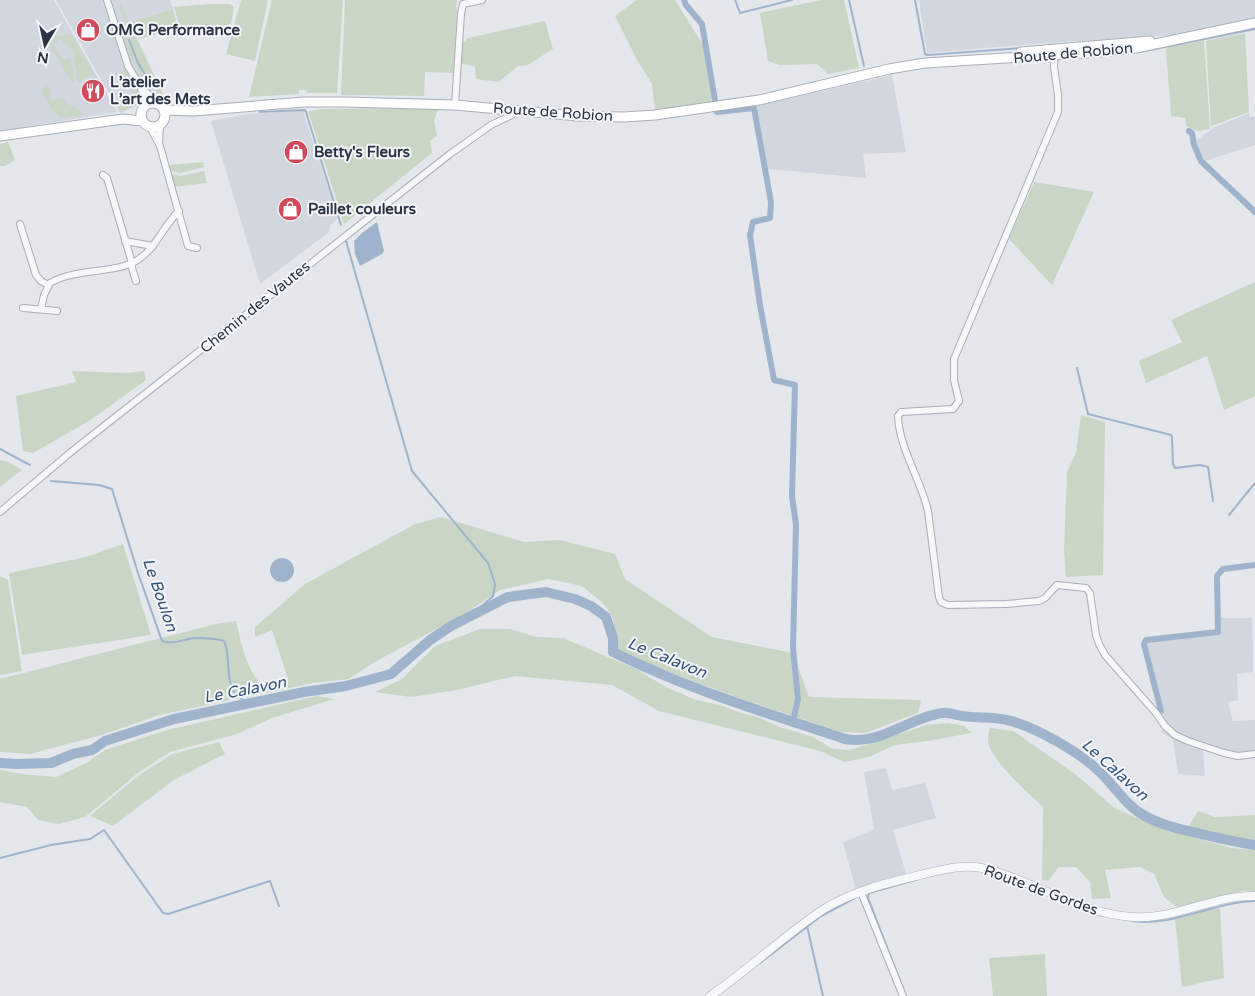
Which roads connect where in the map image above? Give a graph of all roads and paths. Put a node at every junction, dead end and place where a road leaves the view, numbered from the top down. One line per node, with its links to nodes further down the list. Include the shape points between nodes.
1 (107, 0): 9 (street, via 128,66)
2 (482, 0): 3 (street)
3 (463, 2): 11 (street)
4 (1255, 23): 5 (main road, Route de Robion)
5 (1179, 39): 6 (main road, Route de Robion); 7 (main road, Route de Robion, via 1136,48)
6 (1082, 46): 7 (street); 8 (main road, Route de Robion)
7 (1055, 54): 8 (main road, Route de Robion); 34 (street, via 1058,112 954,359 959,401 952,409 901,412 898,416 902,440 925,497 939,596 941,602 948,606 1006,604 1038,601 1057,585 1086,588 1090,593 1099,644 1105,655 1165,726 1175,735 1204,746 1238,756)
8 (966, 59): 14 (main road, Route de Robion, via 908,65 759,100 655,115 600,117)
9 (141, 87): 10 (street); 12 (street)
10 (156, 103): 12 (main road); 13 (main road)
11 (455, 105): 14 (main road, Route de Robion); 15 (main road, Route de Robion, via 304,102)
12 (143, 108): 16 (main road); 18 (main road)
13 (164, 110): 15 (main road, Route de Robion); 17 (main road)
14 (514, 110): 33 (street, Chemin des Vautes, via 512,115 491,125 450,154 71,452)
15 (194, 111): 17 (main road, Route de Robion)
16 (122, 119): 18 (main road); 19 (main road)
17 (161, 123): 18 (main road, Route de Robion); 20 (street)
18 (146, 124): 20 (street)
19 (0, 136)
20 (160, 146): 22 (street)
21 (103, 175): 24 (street, via 107,178)
22 (179, 211): 25 (street); 26 (street, via 188,246)
23 (20, 224): 29 (street, via 36,275)
24 (125, 241): 25 (street); 27 (street)
25 (153, 246): 27 (street)
26 (197, 248)
27 (132, 263): 28 (street); 29 (street, via 72,274)
28 (136, 281)
29 (48, 285): 31 (street)
30 (23, 308): 31 (street)
31 (41, 309): 32 (street)
32 (57, 311)
33 (0, 512)
34 (1255, 754)
35 (861, 892): 36 (street, Route de Gordes, via 954,867 970,866 1008,876 1085,908 1134,917 1172,914 1222,900); 37 (street, Route de Gordes, via 825,909); 38 (street)
36 (1255, 896)
37 (710, 996)
38 (903, 996)

